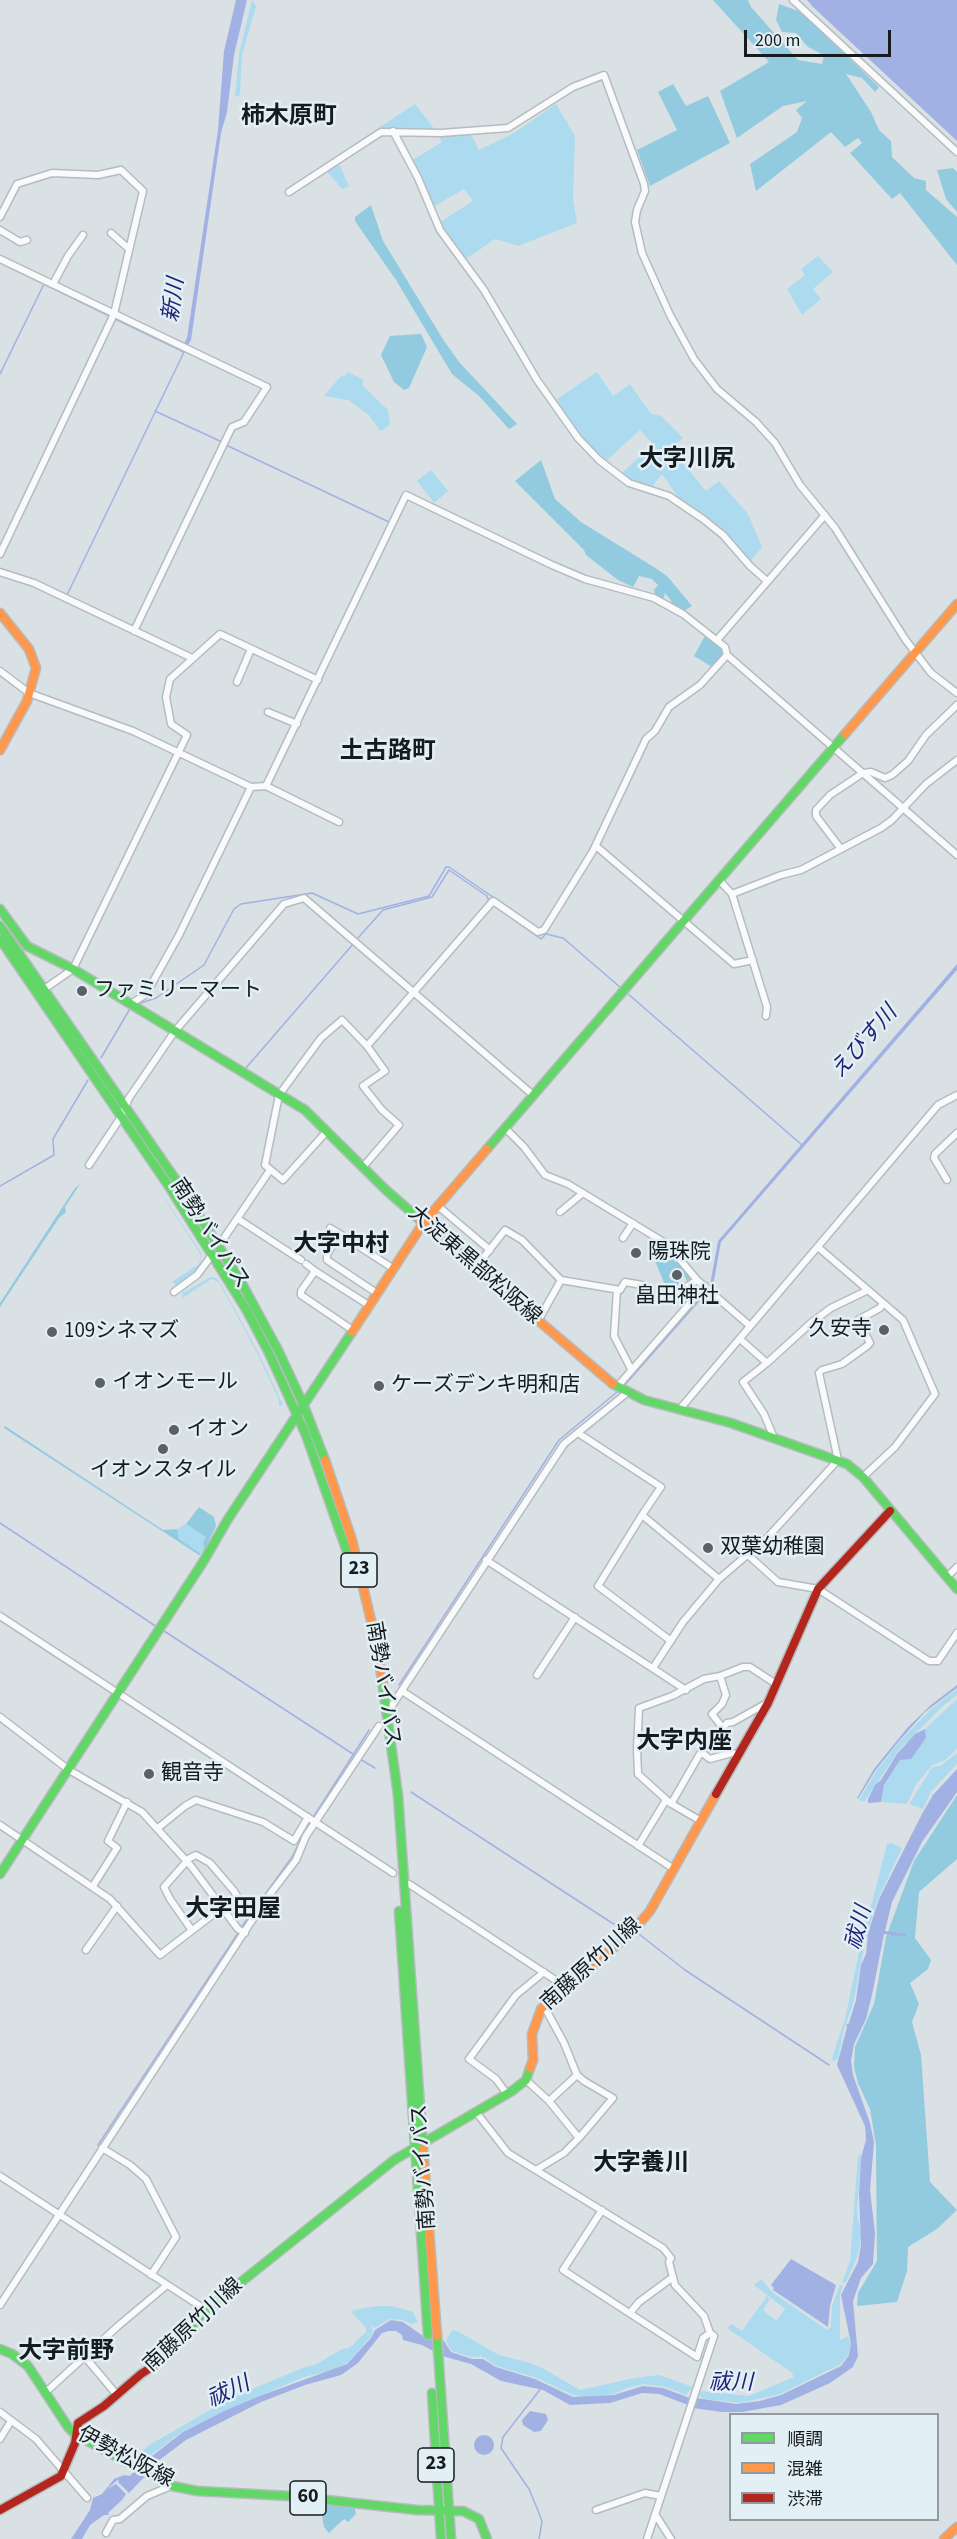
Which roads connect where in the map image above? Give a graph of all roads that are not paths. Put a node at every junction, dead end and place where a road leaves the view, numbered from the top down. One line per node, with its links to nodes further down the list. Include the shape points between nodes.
1 (793, 0): 3 (street)
2 (393, 131): 4 (street, via 381,132); 14 (street, via 441,133 508,128 573,87 604,75 644,184 635,222 637,237 670,315 709,381 765,430 800,485); 17 (street, via 440,230 484,290 525,361 578,438 629,483 669,496 703,519)
3 (957, 152)
4 (289, 192)
5 (0, 217): 10 (street, via 17,184 52,173 98,175 121,170 143,191)
6 (0, 230): 9 (street, via 20,242)
7 (111, 233): 10 (street)
8 (83, 235): 12 (street)
9 (27, 240)
10 (129, 249): 13 (street)
11 (0, 259): 12 (street)
12 (53, 284): 13 (street)
13 (114, 316): 15 (street); 20 (street, via 267,387 244,422 232,427)
14 (825, 515): 17 (street); 23 (street)
15 (0, 554)
16 (0, 572): 20 (street, via 34,583)
17 (767, 581): 21 (street)
18 (957, 604): 23 (main road)
19 (0, 613): 29 (main road, via 34,657 36,673)
20 (134, 631): 25 (street)
21 (717, 640): 24 (street); 27 (street, via 672,607 585,579 406,495)
22 (251, 650): 25 (street, via 220,634); 27 (street); 28 (street)
23 (916, 652): 30 (street, via 931,673); 34 (main road)
24 (727, 655): 34 (street); 45 (street, via 700,685 669,707 646,739 618,801 605,819)
25 (192, 658): 36 (street, via 170,679 167,690 171,724 187,735)
26 (0, 671): 29 (street)
27 (318, 680): 33 (street)
28 (237, 682)
29 (29, 693): 35 (main road); 36 (street, via 133,731)
30 (957, 693)
31 (957, 705): 39 (street, via 892,775 885,778)
32 (268, 712): 33 (street)
33 (297, 724): 41 (street)
34 (834, 747): 39 (street); 48 (main road)
35 (0, 750)
36 (178, 753): 40 (street); 55 (street)
37 (957, 760): 43 (street)
38 (233, 769): 40 (street)
39 (863, 773): 43 (street); 46 (street, via 830,795 816,810 816,816)
40 (229, 777): 42 (street)
41 (266, 786): 42 (street); 44 (street)
42 (251, 788): 59 (street, via 179,935 146,994)
43 (903, 807): 46 (street, via 881,828); 47 (street)
44 (339, 822)
45 (596, 846): 51 (street); 57 (street, via 543,931 535,931 491,904)
46 (841, 849): 49 (street, via 801,870)
47 (957, 855)
48 (719, 880): 49 (street); 51 (main road)
49 (732, 894): 54 (street)
50 (0, 909): 55 (main road, 大淀東黒部松阪線, via 27,946)
51 (683, 922): 54 (street, via 734,964); 64 (main road)
52 (0, 926): 56 (main road, 南勢バイパス / 23)
53 (0, 939): 58 (main road, 南勢バイパス / 23)
54 (753, 960): 60 (street, via 767,1007)
55 (73, 969): 56 (street); 59 (main road, 大淀東黒部松阪線)
56 (45, 989): 58 (street); 66 (main road, 南勢バイパス / 23)
57 (414, 992): 61 (street, via 306,899 284,904); 62 (street); 64 (street)
58 (37, 994): 67 (main road, 南勢バイパス / 23)
59 (133, 1005): 61 (main road, 大淀東黒部松阪線)
60 (766, 1016)
61 (175, 1031): 63 (main road, 大淀東黒部松阪線); 66 (street)
62 (367, 1046): 63 (street, via 342,1020 321,1038); 72 (street, via 386,1071 363,1086 399,1125)
63 (279, 1095): 69 (main road, 大淀東黒部松阪線, via 305,1110); 73 (street, via 266,1166)
64 (533, 1095): 68 (main road)
65 (957, 1095): 85 (street, via 938,1105)
66 (126, 1107): 67 (street); 84 (main road, 南勢バイパス / 23)
67 (121, 1117): 71 (street); 87 (main road, 南勢バイパス / 23)
68 (505, 1128): 75 (street, via 542,1173); 76 (main road)
69 (327, 1131): 72 (main road, 大淀東黒部松阪線); 73 (street, via 283,1180)
70 (957, 1133): 74 (street, via 934,1158)
71 (89, 1166)
72 (363, 1167): 79 (main road, 大淀東黒部松阪線)
73 (270, 1170): 78 (street)
74 (947, 1180)
75 (583, 1193): 77 (street); 80 (street)
76 (438, 1206): 79 (main road); 86 (street)
77 (560, 1212)
78 (238, 1218): 84 (street); 90 (street)
79 (424, 1222): 88 (main road, 大淀東黒部松阪線); 89 (main road)
80 (633, 1223): 83 (street); 92 (street, via 670,1246)
81 (330, 1228): 82 (street)
82 (340, 1234): 89 (street); 97 (street, via 326,1259)
83 (623, 1238)
84 (219, 1246): 87 (street); 108 (main road, 南勢バイパス / 23, via 267,1328)
85 (819, 1248): 95 (street); 101 (street)
86 (490, 1250): 88 (street); 91 (street, via 505,1230 522,1240)
87 (213, 1254): 96 (street, via 197,1275); 110 (main road, 南勢バイパス / 23, via 261,1338)
88 (476, 1267): 100 (main road, 大淀東黒部松阪線)
89 (394, 1269): 97 (main road)
90 (315, 1271): 99 (street); 102 (street, via 301,1295)
91 (561, 1280): 94 (street); 100 (street)
92 (697, 1280): 93 (street); 94 (street, via 656,1298 647,1297 642,1285 626,1282)
93 (707, 1288): 101 (street); 105 (street)
94 (617, 1290): 105 (street, via 614,1336)
95 (868, 1290): 98 (street); 104 (street, via 831,1308)
96 (174, 1292)
97 (378, 1294): 99 (main road)
98 (883, 1303): 113 (street, via 858,1320 870,1342 867,1346 842,1364 819,1373); 114 (street, via 903,1320 935,1394 895,1447)
99 (370, 1306): 102 (main road)
100 (538, 1321): 106 (main road, 大淀東黒部松阪線)
101 (750, 1326): 103 (street)
102 (354, 1331): 108 (main road)
103 (740, 1339): 104 (street); 109 (street)
104 (767, 1363): 112 (street, via 743,1382)
105 (631, 1369): 106 (street)
106 (617, 1387): 107 (main road, 大淀東黒部松阪線)
107 (628, 1392): 109 (main road, 大淀東黒部松阪線); 111 (street)
108 (304, 1406): 110 (main road); 171 (main road, 南勢バイパス / 23, via 352,1540 383,1676 398,1796)
109 (679, 1410): 112 (main road, 大淀東黒部松阪線)
110 (297, 1416): 134 (main road); 173 (main road, 南勢バイパス / 23, via 345,1544 377,1682 396,1856)
111 (578, 1433): 116 (street, via 661,1487); 118 (street, via 564,1444)
112 (774, 1438): 113 (main road, 大淀東黒部松阪線)
113 (838, 1460): 114 (main road, 大淀東黒部松阪線); 117 (street)
114 (863, 1477): 115 (main road, 大淀東黒部松阪線)
115 (890, 1511): 120 (main road, 大淀東黒部松阪線); 122 (main road, 南藤原竹川線)
116 (642, 1515): 121 (street); 127 (street, via 598,1586)
117 (748, 1555): 121 (street); 122 (street, via 778,1582)
118 (486, 1560): 125 (street); 133 (street)
119 (957, 1567): 120 (street)
120 (948, 1577): 123 (main road, 大淀東黒部松阪線)
121 (719, 1579): 127 (street)
122 (818, 1588): 126 (street, via 931,1662 941,1658); 131 (main road, 南藤原竹川線)
123 (957, 1590)
124 (0, 1616): 134 (street)
125 (574, 1617): 128 (street); 129 (street)
126 (957, 1633)
127 (671, 1641): 128 (street)
128 (653, 1668): 132 (street)
129 (537, 1675)
130 (720, 1676): 131 (street, via 750,1667); 132 (street, via 704,1679); 139 (street, via 726,1695 712,1714)
131 (776, 1684): 135 (main road, 南藤原竹川線)
132 (686, 1690): 144 (street, via 638,1711 638,1774)
133 (402, 1691): 136 (street); 150 (street)
134 (118, 1693): 142 (main road); 145 (street)
135 (768, 1702): 139 (street); 141 (main road, 南藤原竹川線)
136 (391, 1707)
137 (0, 1717): 142 (street)
138 (380, 1726): 145 (street)
139 (722, 1727): 140 (street)
140 (700, 1752): 141 (street, via 710,1759); 144 (street)
141 (738, 1755): 146 (main road, 南藤原竹川線)
142 (69, 1770): 143 (street); 149 (main road)
143 (127, 1802): 148 (street); 156 (street, via 108,1841 117,1848)
144 (669, 1802): 146 (street); 150 (street)
145 (312, 1820): 148 (street, via 294,1841 263,1822 196,1800); 153 (street); 160 (street, via 296,1860)
146 (701, 1821): 152 (main road, 南藤原竹川線)
147 (0, 1825): 149 (street)
148 (158, 1828): 151 (street)
149 (22, 1839): 154 (main road); 156 (street)
150 (638, 1846): 152 (street)
151 (187, 1860): 158 (street); 158 (street, via 196,1855 210,1863 234,1891 237,1896); 159 (street, via 164,1887)
152 (674, 1869): 163 (main road, 南藤原竹川線, via 634,1930)
153 (393, 1873)
154 (0, 1874)
155 (409, 1884): 162 (street)
156 (93, 1886): 157 (street)
157 (117, 1906): 159 (street, via 160,1955); 161 (street)
158 (221, 1908): 159 (street); 160 (street)
159 (191, 1929)
160 (241, 1931): 172 (street)
161 (86, 1950)
162 (544, 1972): 163 (street); 167 (street, via 516,1995 469,2059 496,2079)
163 (566, 1987): 164 (main road, 南藤原竹川線)
164 (544, 2007): 165 (street); 166 (main road, 南藤原竹川線, via 534,2024 534,2060)
165 (577, 2074): 168 (street); 170 (street, via 613,2098)
166 (526, 2080): 167 (main road, 南藤原竹川線); 168 (street)
167 (507, 2094): 169 (main road, 南藤原竹川線)
168 (549, 2101): 170 (street)
169 (476, 2112): 171 (main road, 南藤原竹川線); 174 (street, via 504,2150)
170 (579, 2138): 174 (street, via 564,2153)
171 (423, 2142): 173 (main road, 南藤原竹川線); 182 (main road, 南勢バイパス / 23)
172 (102, 2148): 177 (street); 178 (street, via 146,2179 176,2237)
173 (415, 2148): 182 (main road, 南勢バイパス / 23); 183 (main road, 南藤原竹川線, via 368,2179)
174 (536, 2170): 176 (street)
175 (0, 2175): 177 (street)
176 (602, 2210): 179 (street, via 658,2244 671,2258); 184 (street, via 563,2270)
177 (59, 2214): 178 (street); 181 (street)
178 (151, 2275): 180 (street)
179 (673, 2277): 184 (street); 185 (street, via 675,2285 704,2316)
180 (167, 2285): 183 (street); 187 (street)
181 (0, 2305)
182 (430, 2307): 200 (main road, 南勢バイパス / 23)
183 (206, 2310): 189 (main road, 南藤原竹川線, via 163,2360)
184 (630, 2313): 185 (street, via 697,2357 703,2338)
185 (710, 2333): 196 (street, via 714,2336)
186 (0, 2349): 188 (main road, 伊勢松阪線 / 60, via 24,2362)
187 (86, 2357): 188 (street); 189 (street)
188 (46, 2392): 192 (main road, 伊勢松阪線 / 60)
189 (117, 2395): 192 (main road, 南藤原竹川線, via 81,2419)
190 (0, 2412): 191 (street)
191 (11, 2421): 193 (street); 194 (street, via 27,2430)
192 (76, 2434): 194 (main road, 南藤原竹川線); 195 (main road, 伊勢松阪線 / 60)
193 (0, 2439)
194 (64, 2473): 197 (street); 198 (main road)
195 (172, 2486): 200 (main road, 伊勢松阪線 / 60); 203 (street, via 147,2496 120,2519 113,2520)
196 (662, 2496): 199 (street, via 645,2493); 201 (street)
197 (87, 2498)
198 (0, 2510)
199 (596, 2510)
200 (444, 2512): 204 (main road, 南勢バイパス / 23); 205 (main road, 南勢バイパス / 23); 206 (main road, 伊勢松阪線 / 60, via 463,2511 476,2516)
201 (655, 2514): 207 (street); 208 (street)
202 (957, 2527): 209 (main road)
203 (106, 2533)
204 (441, 2539)
205 (451, 2539)
206 (487, 2539)
207 (647, 2539)
208 (671, 2539)
209 (944, 2539)

